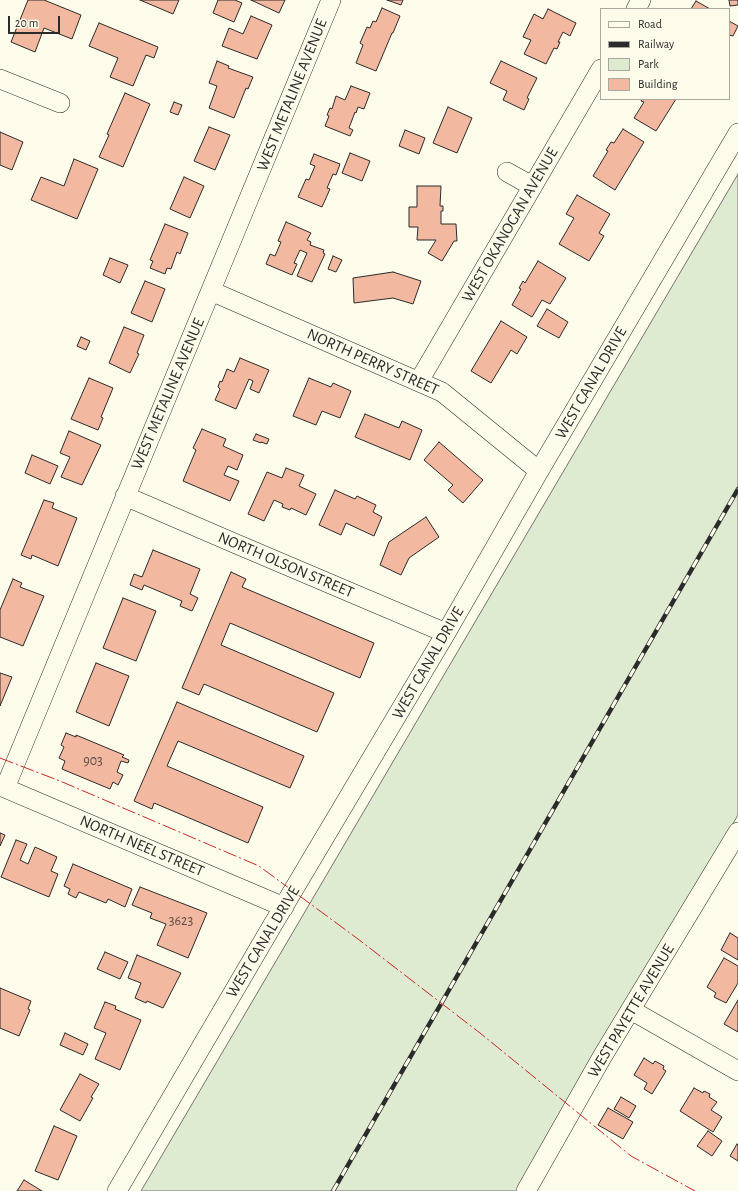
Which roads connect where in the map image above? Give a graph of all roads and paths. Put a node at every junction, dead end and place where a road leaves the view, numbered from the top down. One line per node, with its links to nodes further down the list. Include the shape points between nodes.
1 (331, 0): 8 (street, WEST METALINE AVENUE)
2 (600, 71): 7 (street, WEST OKANOGAN AVENUE)
3 (0, 79): 4 (street)
4 (60, 103)
5 (738, 133): 10 (street, WEST CANAL DRIVE)
6 (507, 172): 7 (street)
7 (532, 186): 9 (street, WEST OKANOGAN AVENUE)
8 (211, 291): 9 (street, NORTH PERRY STREET); 11 (street, WEST METALINE AVENUE)
9 (419, 381): 10 (street, NORTH PERRY STREET, via 442,392)
10 (539, 471): 12 (street, WEST CANAL DRIVE)
11 (126, 496): 12 (street, NORTH OLSON STREET); 13 (street, WEST METALINE AVENUE)
12 (446, 633): 15 (street, WEST CANAL DRIVE)
13 (3, 787): 15 (street, NORTH NEEL STREET)
14 (738, 832): 16 (street, WEST PAYETTE AVENUE)
15 (284, 906): 18 (street, WEST CANAL DRIVE)
16 (631, 1010): 17 (street); 19 (street, WEST PAYETTE AVENUE)
17 (738, 1072)
18 (117, 1191)
19 (526, 1191)

